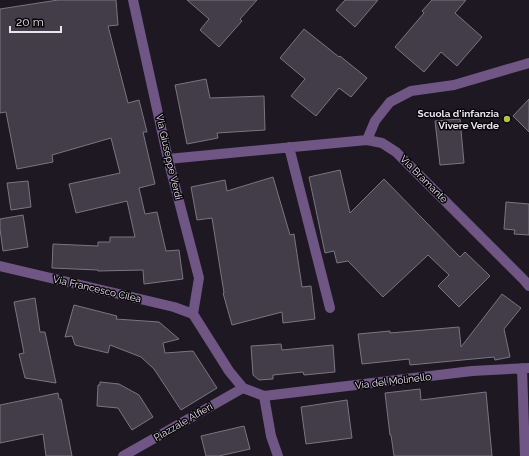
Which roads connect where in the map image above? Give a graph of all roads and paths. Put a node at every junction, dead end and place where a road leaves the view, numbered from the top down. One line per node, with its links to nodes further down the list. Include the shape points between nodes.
1 (133, 0): 5 (street, Via Giuseppe Verdi)
2 (529, 63): 3 (street, via 454,86 411,91 390,102 375,120)
3 (367, 140): 4 (street, Via Bramante); 7 (street, Via Bramante, via 382,143 396,152)
4 (289, 147): 5 (street, Via Bramante); 8 (street)
5 (168, 159): 9 (street, Via Giuseppe Verdi, via 198,278)
6 (0, 266): 9 (street, Via Francesco Cilea, via 174,307)
7 (527, 283)
8 (330, 308)
9 (193, 314): 11 (street, via 229,372)
10 (525, 368): 12 (street, Via del Molinello); 15 (street, Via del Molinello)
11 (243, 388): 12 (street, Via del Molinello); 13 (street, Piazzale Alfieri)
12 (264, 396): 14 (street, via 271,436)
13 (123, 456)
14 (278, 456)
15 (525, 456)

